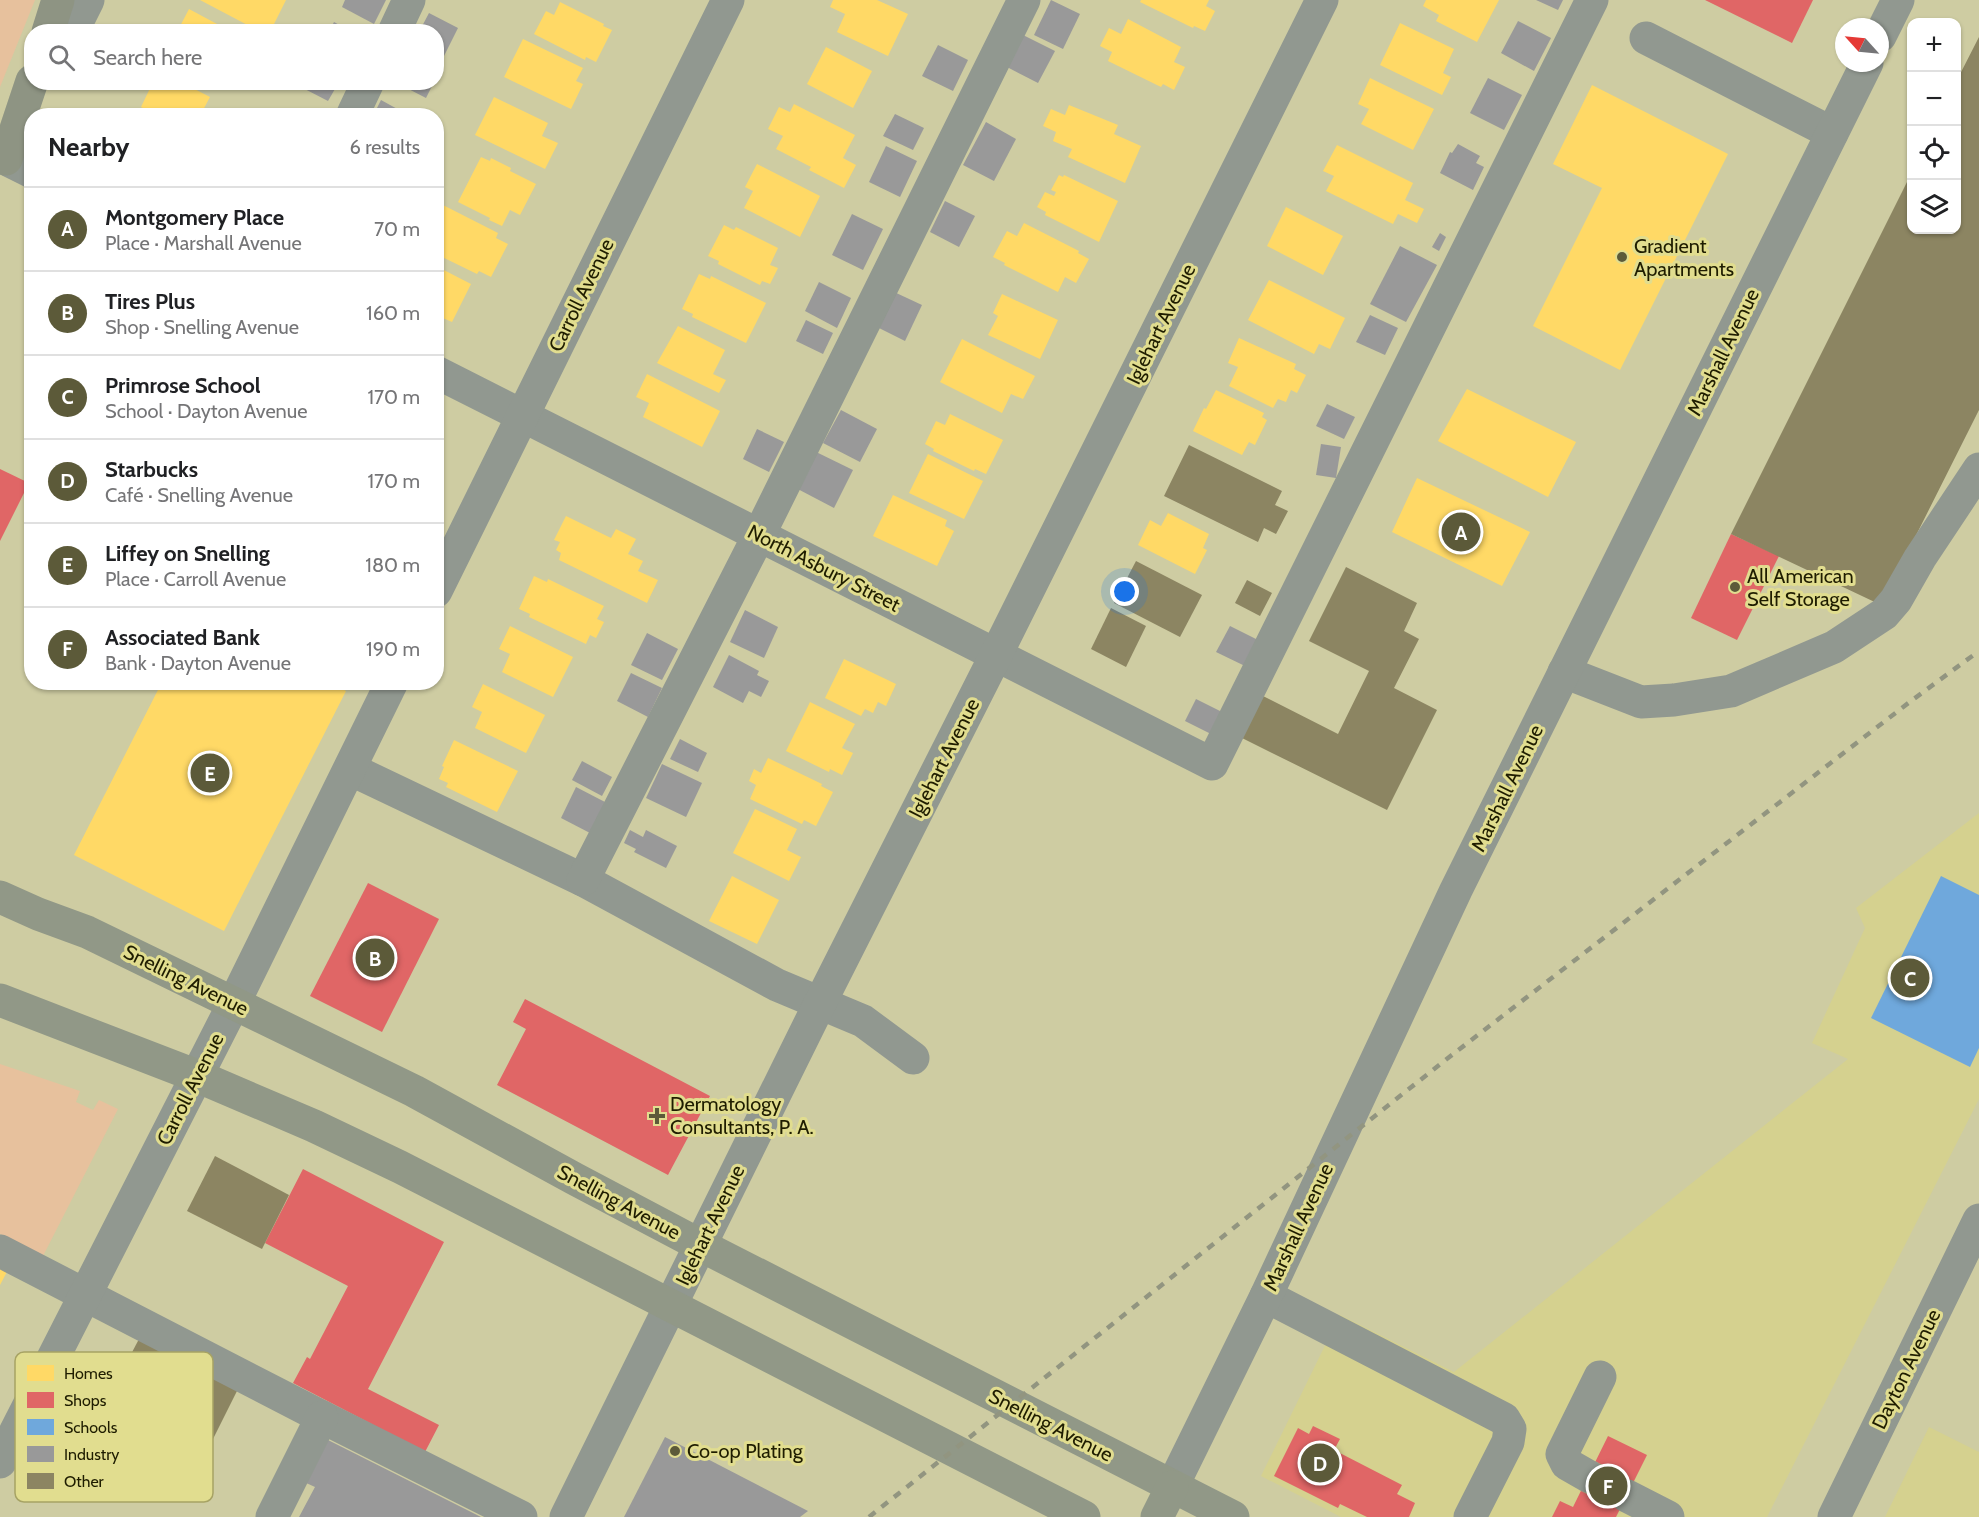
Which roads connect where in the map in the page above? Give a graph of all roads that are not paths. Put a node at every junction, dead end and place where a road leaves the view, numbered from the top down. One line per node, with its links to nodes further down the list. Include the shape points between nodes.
1 (58, 0): 10 (highway)
2 (88, 0): 11 (street)
3 (409, 0): 12 (street)
4 (728, 0): 26 (street, Carroll Avenue)
5 (1024, 0): 28 (street)
6 (1322, 0): 30 (street, Iglehart Avenue)
7 (1592, 0): 30 (street, North Asbury Street, via 1212,764)
8 (1898, 0): 9 (street)
9 (1889, 18)
10 (50, 24)
11 (76, 24)
12 (398, 24)
13 (1646, 38): 22 (street)
14 (1862, 72): 22 (street, Marshall Avenue)
15 (30, 90): 18 (highway)
16 (43, 90): 19 (street)
17 (364, 90): 20 (street)
18 (26, 108)
19 (36, 108)
20 (356, 108)
21 (24, 118): 24 (highway)
22 (1832, 133): 31 (street, Marshall Avenue)
23 (24, 139): 24 (street)
24 (13, 168)
25 (444, 376): 26 (street, North Asbury Street)
26 (522, 415): 28 (street, North Asbury Street); 29 (street, Carroll Avenue)
27 (1979, 468): 31 (street, via 1896,600 1884,614 1834,647 1731,691 1674,700 1641,702)
28 (759, 535): 30 (street, North Asbury Street); 34 (street)
29 (444, 575)
30 (996, 655): 38 (street, Iglehart Avenue)
31 (1564, 672): 45 (street, Marshall Avenue, via 1451,900)
32 (388, 690): 33 (street, Carroll Avenue)
33 (350, 768): 34 (street); 37 (street, Carroll Avenue)
34 (583, 880): 38 (street, via 777,985)
35 (0, 897): 37 (main road, Snelling Avenue, via 87,932)
36 (0, 1000): 40 (main road)
37 (234, 1003): 40 (street, Carroll Avenue); 42 (main road, Snelling Avenue, via 414,1091)
38 (820, 1003): 39 (street, via 863,1021); 42 (street, Iglehart Avenue)
39 (913, 1058)
40 (197, 1076): 44 (street, Carroll Avenue); 46 (main road, via 411,1172)
41 (1979, 1220): 65 (street, Dayton Avenue)
42 (700, 1245): 46 (street, Iglehart Avenue); 55 (main road, Snelling Avenue)
43 (0, 1251): 44 (street)
44 (84, 1295): 47 (street, Carroll Avenue); 48 (street)
45 (1266, 1296): 55 (street, Marshall Avenue); 63 (street, via 1504,1419 1510,1429 1508,1442)
46 (671, 1305): 59 (street, Iglehart Avenue); 60 (main road)
47 (55, 1352)
48 (195, 1352)
49 (213, 1361): 51 (street)
50 (1600, 1377): 54 (street, via 1562,1454 1567,1464)
51 (322, 1417): 57 (street); 58 (street)
52 (15, 1432): 53 (street, Carroll Avenue)
53 (0, 1462)
54 (1588, 1476)
55 (1172, 1487): 61 (main road, Marshall Avenue); 62 (main road, Snelling Avenue)
56 (1627, 1496): 64 (street)
57 (272, 1517)
58 (521, 1517)
59 (567, 1517)
60 (1084, 1517)
61 (1157, 1517)
62 (1233, 1517)
63 (1470, 1517)
64 (1668, 1517)
65 (1834, 1517)

